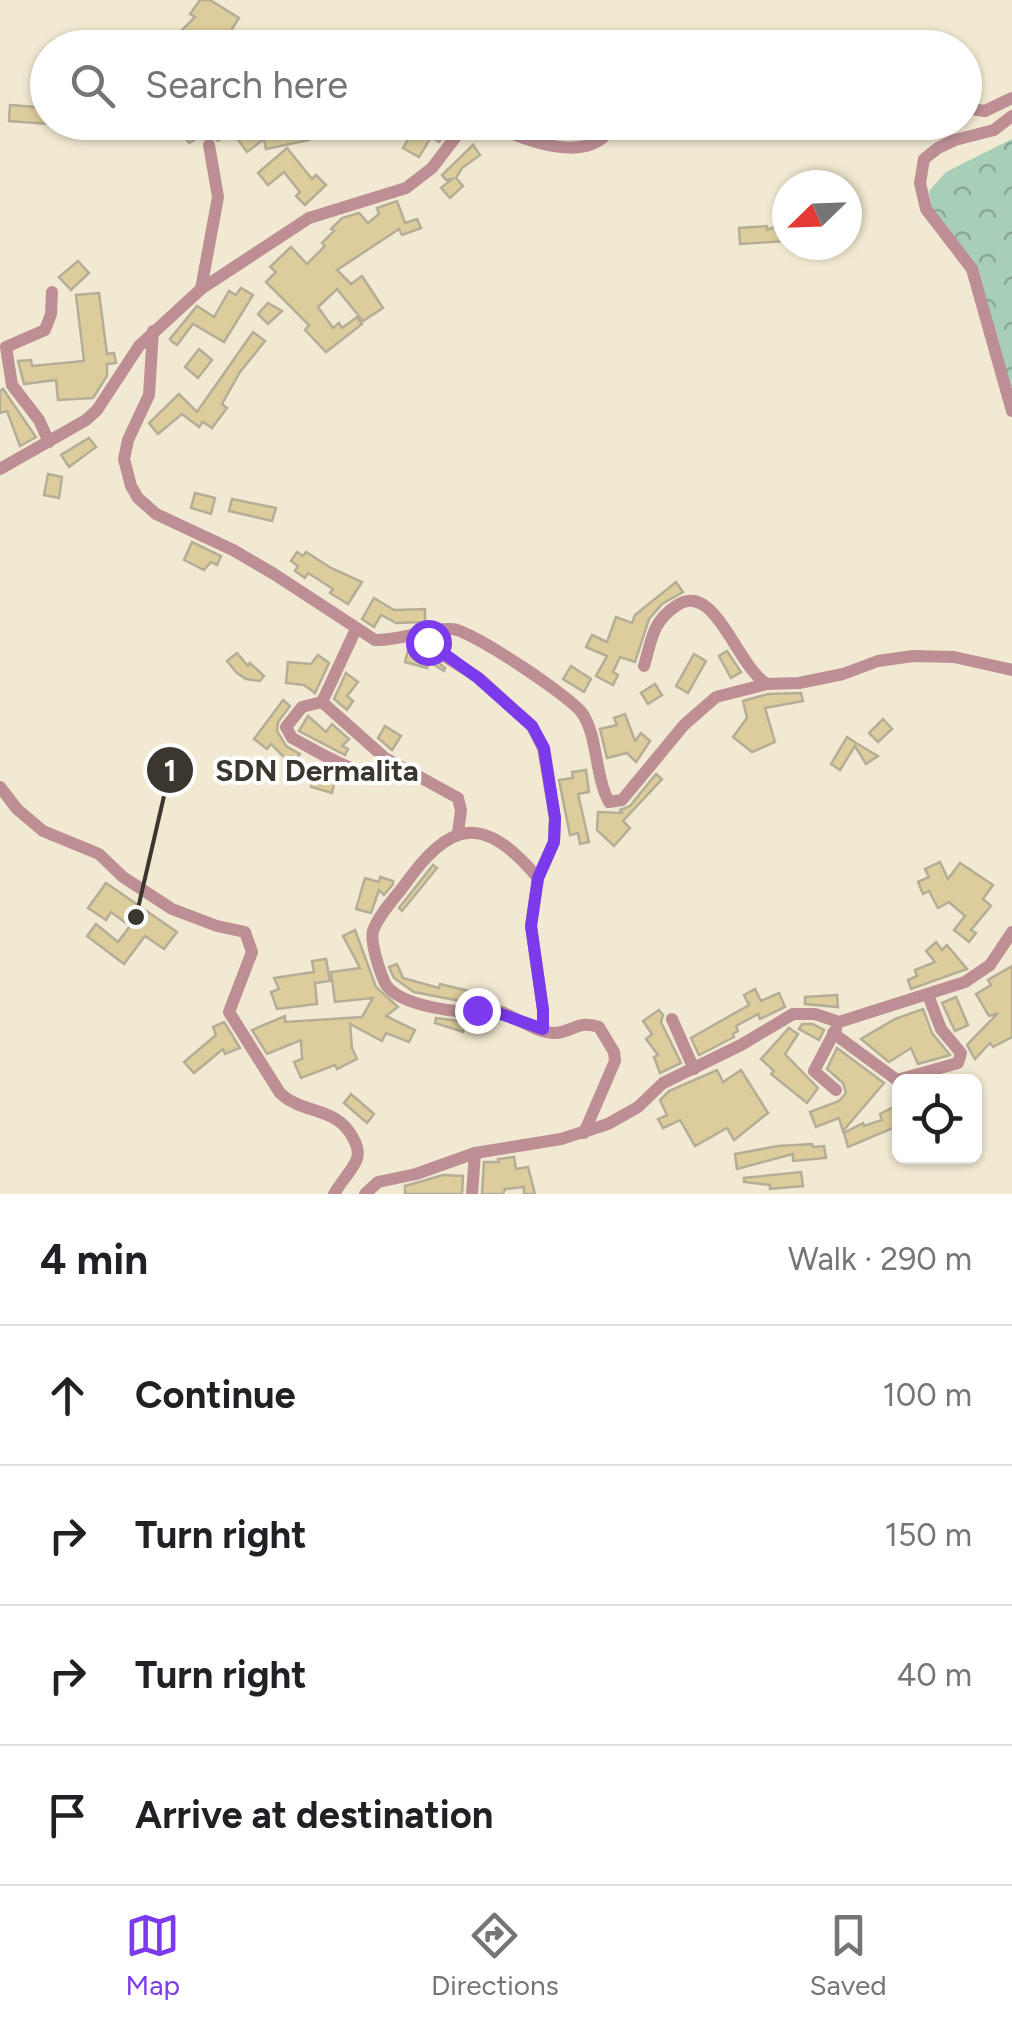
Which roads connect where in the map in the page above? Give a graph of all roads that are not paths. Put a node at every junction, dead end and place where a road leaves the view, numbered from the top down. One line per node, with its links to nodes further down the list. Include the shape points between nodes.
1 (1012, 98): 2 (street)
2 (982, 111)
3 (1012, 116): 4 (street)
4 (982, 133)
5 (453, 140): 10 (street, via 406,188 309,218)
6 (526, 140): 7 (street, via 556,147)
7 (600, 140)
8 (955, 140): 13 (street, via 924,160 920,196 972,269)
9 (209, 145): 10 (street, via 218,198)
10 (202, 289): 12 (street)
11 (52, 292): 14 (street, via 45,330 6,347 12,385)
12 (152, 332): 14 (street, via 97,410); 16 (street, via 150,395 124,458 138,498)
13 (1012, 410)
14 (48, 442): 15 (street)
15 (0, 469)
16 (356, 629): 17 (street, via 376,640); 21 (street)
17 (410, 637): 20 (street, via 447,629 471,634 580,710 612,804 708,701); 25 (street, via 434,645 478,678 532,726 544,748 554,830)
18 (644, 666): 20 (street, via 658,619 682,602 698,601 714,611 749,669)
19 (1012, 670): 20 (street, via 914,656)
20 (767, 684)
21 (322, 702): 22 (street, via 385,758); 22 (street, via 296,711 286,728 292,738 358,770 387,776)
22 (409, 770): 24 (street, via 458,798)
23 (0, 787): 35 (street, via 43,831 99,854 172,910 245,932 252,952 229,1012 288,1100 334,1115 352,1134 356,1162)
24 (458, 833): 25 (street, via 504,845); 30 (street, via 433,848 372,933 386,984 410,1002 469,1012 484,1008)
25 (538, 878): 30 (street, via 531,926)
26 (1012, 932): 27 (street, via 979,974)
27 (928, 995): 29 (street); 29 (street, via 941,1030 961,1053 958,1063 898,1080)
28 (672, 1019): 31 (street)
29 (836, 1027): 31 (street, via 815,1014 793,1014); 32 (street, via 814,1071)
30 (543, 1029): 33 (street, via 557,1033 596,1025 614,1052)
31 (694, 1069): 33 (street)
32 (836, 1090)
33 (584, 1133): 34 (street)
34 (475, 1153): 36 (street, via 378,1182); 37 (street)
35 (334, 1194)
36 (364, 1194)
37 (472, 1194)

